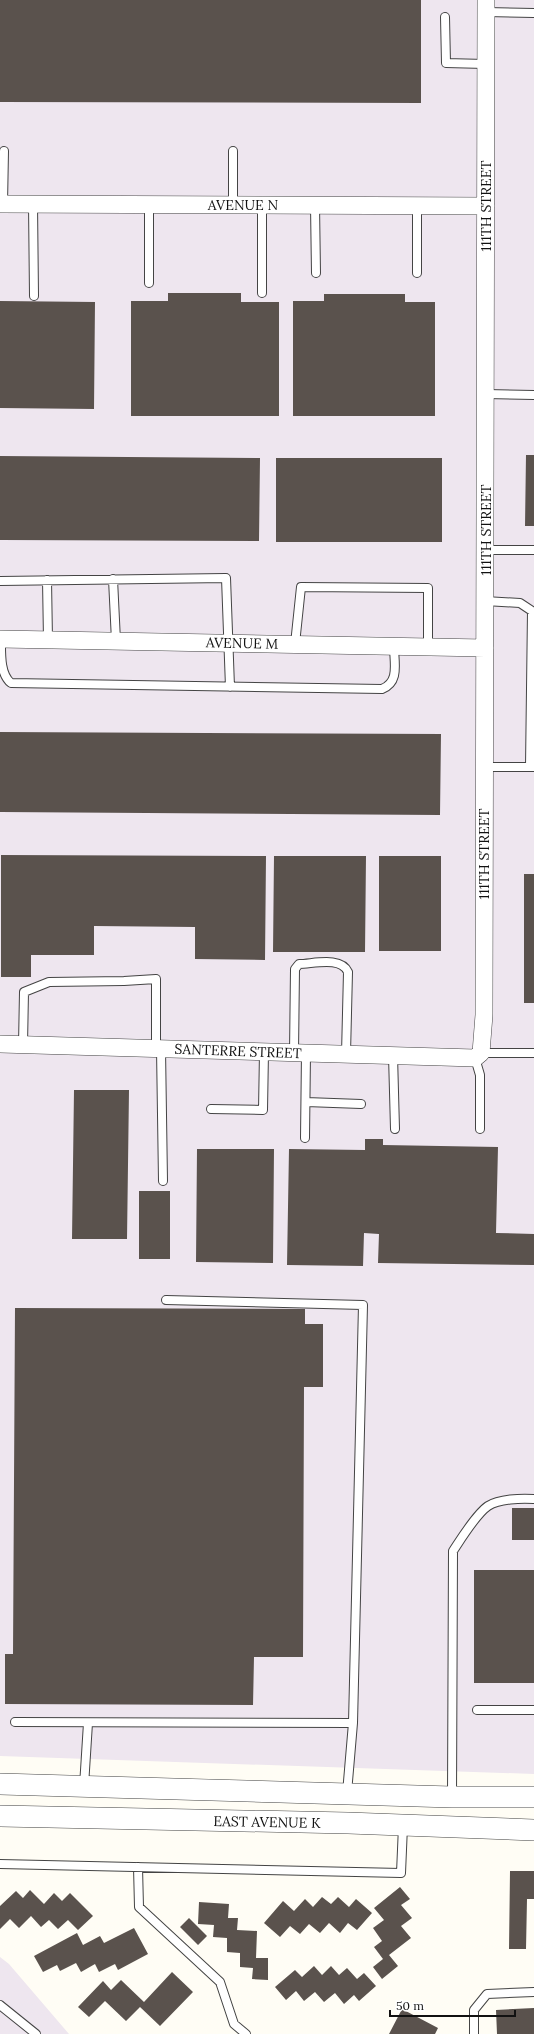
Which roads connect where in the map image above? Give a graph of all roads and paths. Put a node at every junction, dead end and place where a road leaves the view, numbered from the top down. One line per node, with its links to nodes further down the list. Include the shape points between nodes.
1 (486, 6): 2 (lane); 4 (street, 111TH STREET)
2 (534, 13)
3 (445, 17): 4 (lane, via 446,63)
4 (485, 64): 14 (street, 111TH STREET)
5 (4, 151): 7 (lane)
6 (233, 151): 10 (lane)
7 (2, 204): 8 (street, AVENUE N)
8 (33, 204): 9 (street, AVENUE N); 19 (lane)
9 (148, 205): 10 (street, AVENUE N); 17 (lane)
10 (233, 205): 11 (street, AVENUE N)
11 (262, 205): 12 (street, AVENUE N); 18 (lane)
12 (315, 206): 13 (street, AVENUE N); 15 (lane)
13 (417, 206): 14 (street, AVENUE N); 16 (lane)
14 (486, 206): 20 (street, 111TH STREET)
15 (316, 273)
16 (417, 273)
17 (149, 283)
18 (262, 293)
19 (34, 296)
20 (486, 394): 21 (lane); 22 (street, 111TH STREET)
21 (534, 395)
22 (486, 550): 23 (lane); 27 (street, 111TH STREET)
23 (534, 550)
24 (113, 579): 25 (lane); 30 (lane); 31 (lane, via 226,578)
25 (47, 580): 26 (lane); 29 (lane)
26 (0, 581)
27 (485, 602): 35 (street, 111TH STREET); 38 (lane, via 520,603 532,611)
28 (1, 639): 29 (street, AVENUE M); 36 (lane, via 4,679 11,684)
29 (48, 640): 30 (street, AVENUE M)
30 (116, 641): 31 (street, AVENUE M)
31 (230, 643): 32 (street, AVENUE M); 36 (lane)
32 (295, 644): 33 (street, AVENUE M); 34 (lane, via 301,587 428,588)
33 (394, 646): 34 (street, AVENUE M); 36 (lane, via 394,679 390,686 382,689)
34 (428, 647): 35 (street, AVENUE M)
35 (485, 648): 37 (street, 111TH STREET)
36 (230, 687)
37 (484, 767): 38 (lane); 47 (street, 111TH STREET, via 484,1015)
38 (532, 767)
39 (0, 1044): 40 (street, SANTERRE STREET)
40 (23, 1045): 41 (street, SANTERRE STREET); 41 (lane, via 24,992 49,982 124,982 156,979)
41 (159, 1049): 42 (street, SANTERRE STREET); 54 (lane)
42 (264, 1052): 43 (street, SANTERRE STREET); 50 (lane, via 263,1110)
43 (300, 1053): 45 (street, SANTERRE STREET); 45 (lane, via 295,969 298,964 338,962 348,972); 48 (lane)
44 (534, 1053): 47 (lane)
45 (346, 1054): 46 (street, SANTERRE STREET)
46 (392, 1056): 47 (street, SANTERRE STREET); 52 (lane)
47 (478, 1056): 51 (lane)
48 (306, 1102): 49 (lane); 53 (lane)
49 (361, 1104)
50 (211, 1109)
51 (480, 1129)
52 (395, 1130)
53 (305, 1138)
54 (163, 1181)
55 (166, 1300): 61 (lane, via 363,1305)
56 (534, 1499): 65 (lane, via 517,1498 488,1506 453,1551)
57 (476, 1710): 58 (lane)
58 (534, 1710)
59 (15, 1722): 60 (lane)
60 (88, 1723): 61 (lane); 63 (lane)
61 (353, 1723): 64 (lane)
62 (0, 1784): 63 (street)
63 (84, 1787): 64 (street)
64 (347, 1793): 65 (street); 68 (street)
65 (452, 1797): 66 (street); 70 (street)
66 (534, 1797)
67 (0, 1816): 68 (street, EAST AVENUE K)
68 (348, 1823): 69 (street, EAST AVENUE K)
69 (403, 1825): 70 (street, EAST AVENUE K); 73 (lane, via 401,1873)
70 (451, 1827): 71 (street, EAST AVENUE K)
71 (534, 1830)
72 (0, 1864): 73 (lane)
73 (138, 1867): 77 (lane, via 139,1907 220,1982 234,2024)
74 (534, 1992): 78 (lane, via 487,1994 474,2010)
75 (0, 2005): 76 (lane)
76 (36, 2034)
77 (246, 2034)
78 (474, 2034)

